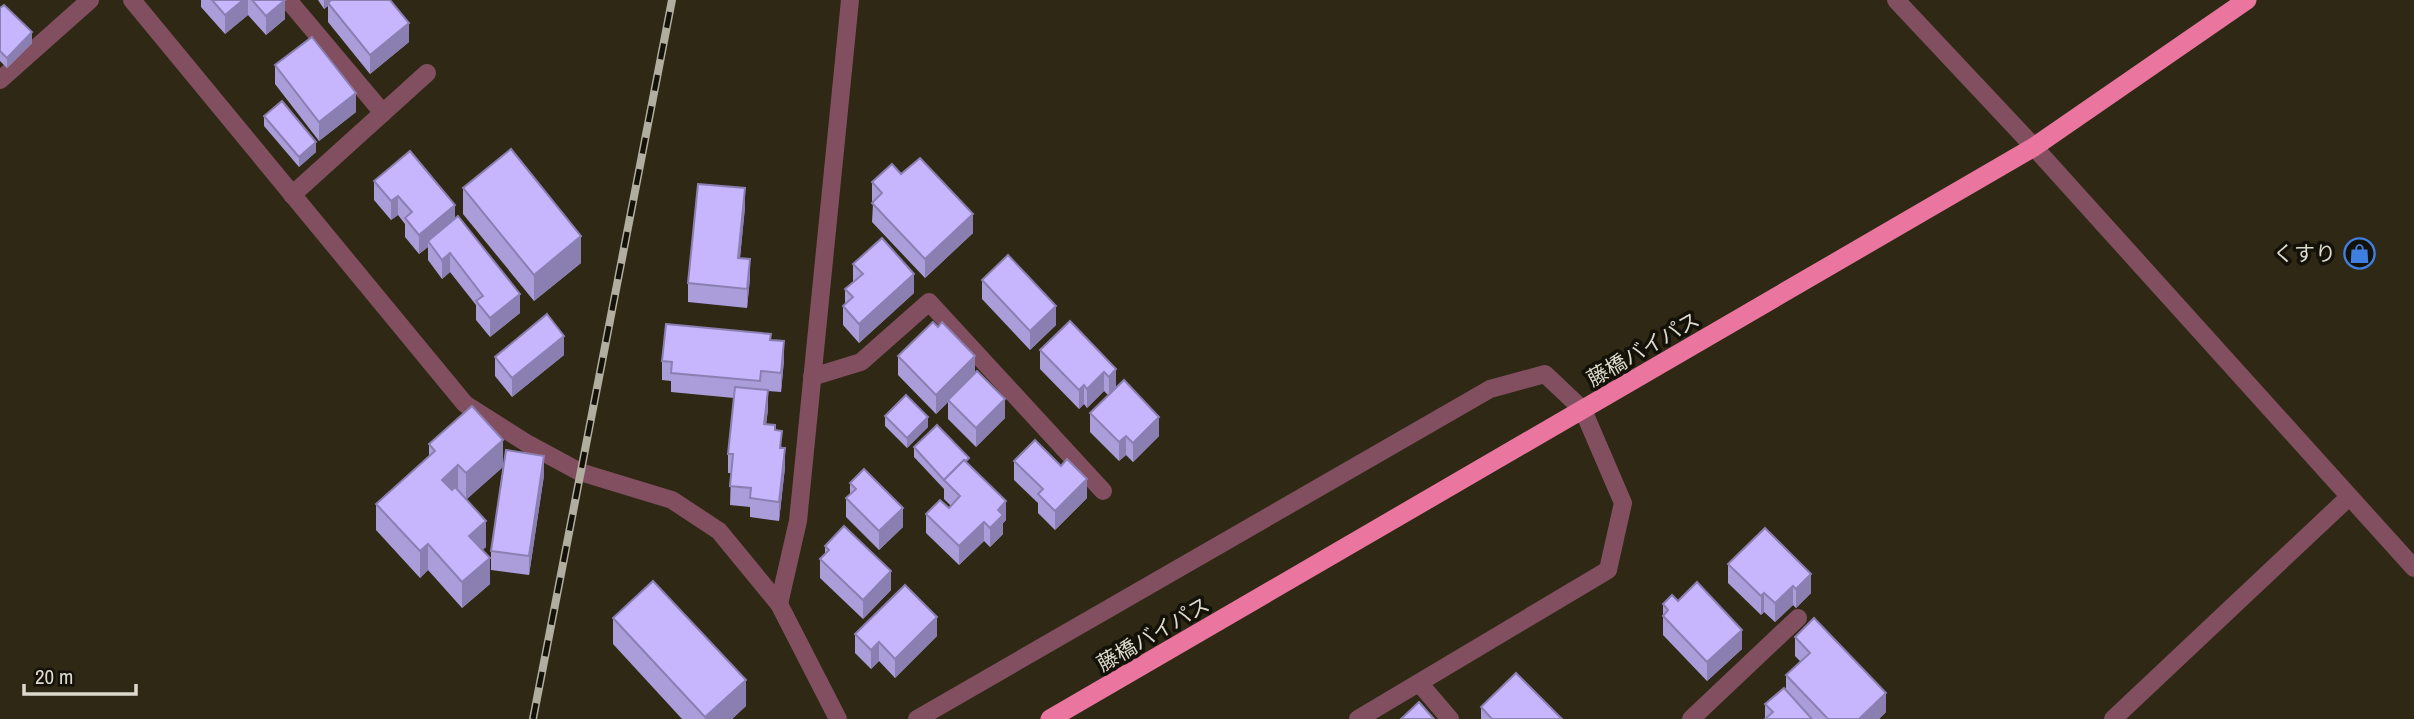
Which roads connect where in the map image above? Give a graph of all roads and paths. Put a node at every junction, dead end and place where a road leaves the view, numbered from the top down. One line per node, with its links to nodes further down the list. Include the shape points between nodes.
1 (90, 0): 8 (street)
2 (132, 0): 11 (street)
3 (288, 0): 9 (street)
4 (850, 0): 12 (street)
5 (1896, 0): 10 (street)
6 (2247, 0): 10 (highway, 藤橋バイパス)
7 (427, 73): 9 (street)
8 (0, 80)
9 (383, 113): 11 (street)
10 (2034, 146): 13 (highway, 藤橋バイパス); 15 (street)
11 (292, 194): 17 (street, via 466,404 580,472 672,500 719,531)
12 (812, 377): 14 (street, via 861,362 929,302); 17 (street, via 798,521)
13 (1584, 410): 19 (street, via 1623,503 1608,570); 21 (street, via 1545,374 1490,389); 22 (highway, 藤橋バイパス)
14 (1103, 491)
15 (2349, 497): 16 (street); 26 (street)
16 (2414, 568)
17 (779, 604): 20 (street)
18 (1798, 618): 25 (street)
19 (1420, 684): 23 (street); 24 (street)
20 (838, 719)
21 (917, 719)
22 (1050, 719)
23 (1358, 719)
24 (1450, 719)
25 (1691, 719)
26 (2113, 719)

